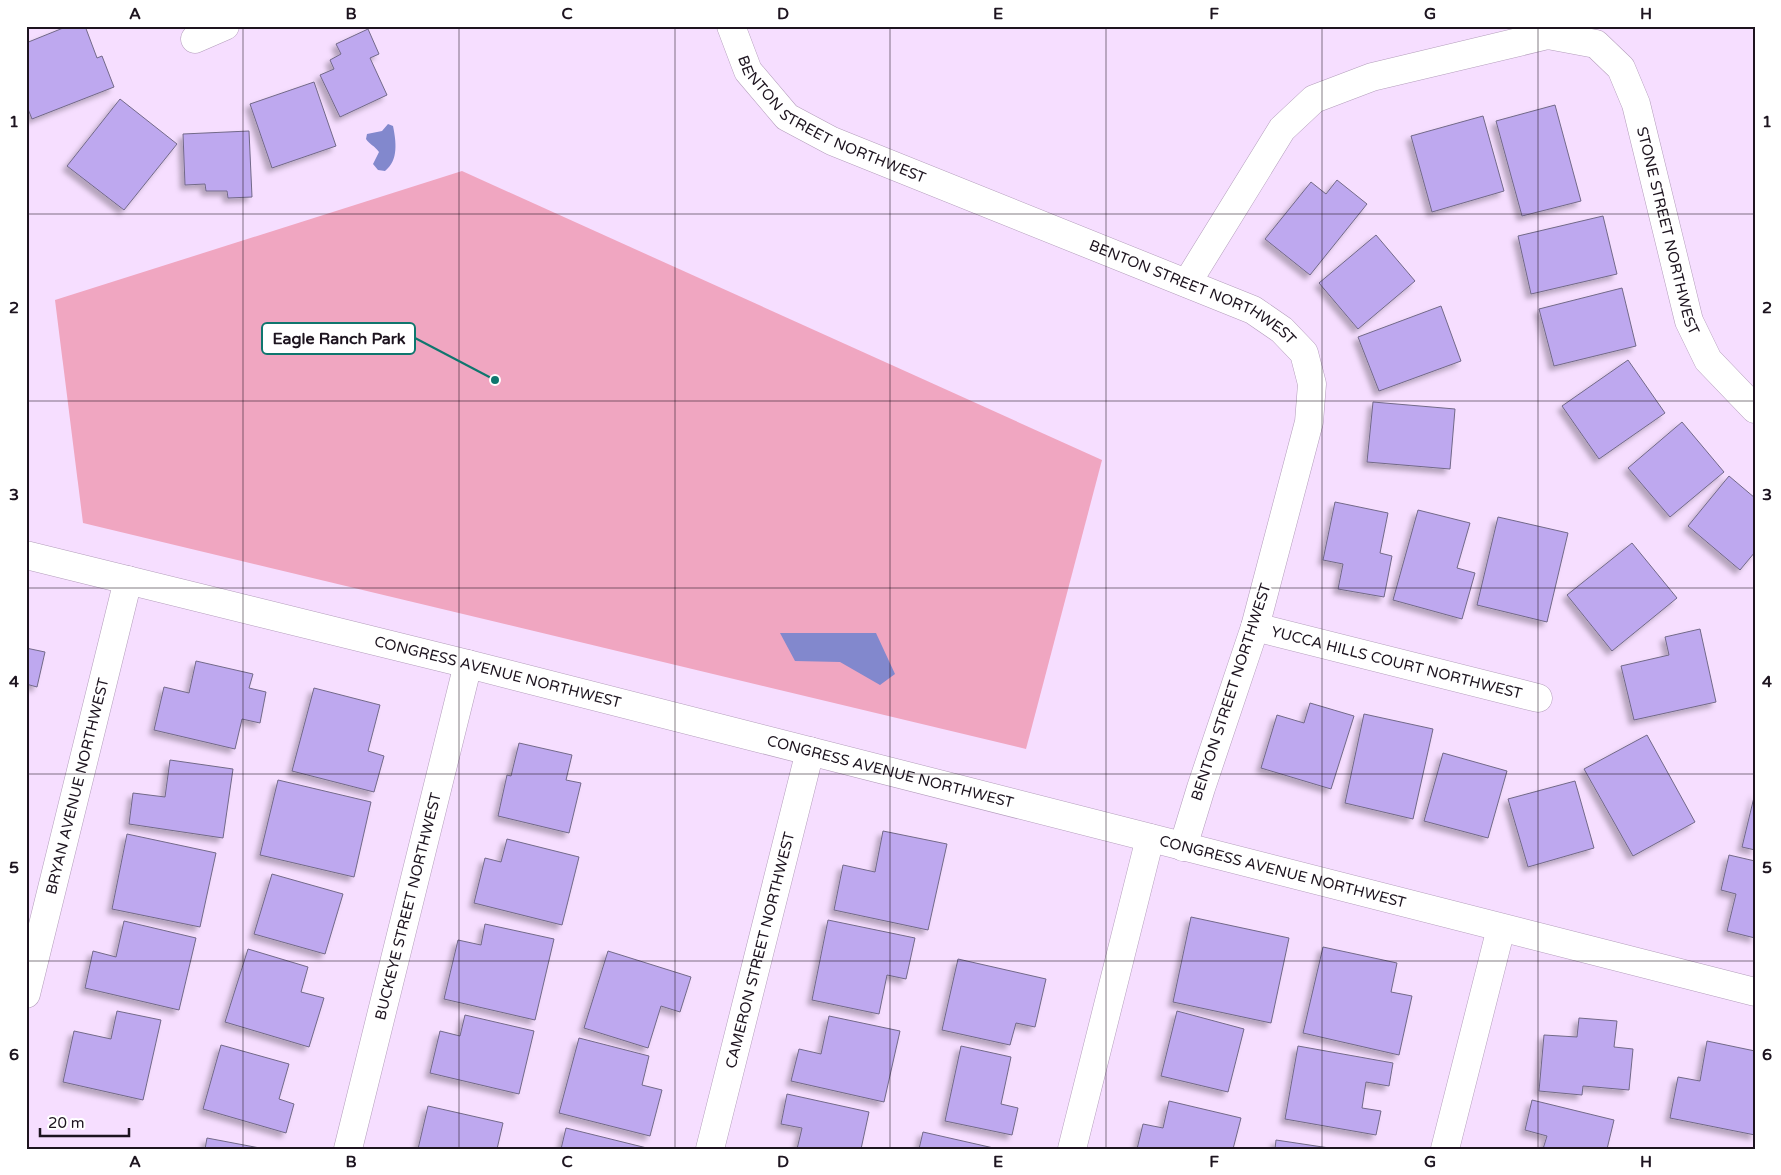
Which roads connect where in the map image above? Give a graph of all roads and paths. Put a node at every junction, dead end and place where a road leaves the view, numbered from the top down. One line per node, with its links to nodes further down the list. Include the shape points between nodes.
1 (224, 26): 3 (street)
2 (731, 26): 4 (street, BENTON STREET NORTHWEST, via 748,71 786,117 832,141)
3 (195, 39)
4 (1187, 283): 5 (street, STONE STREET NORTHWEST, via 1282,129 1314,99 1372,78 1548,36 1596,44 1621,68 1636,104 1688,321 1708,360); 8 (street, BENTON STREET NORTHWEST, via 1253,310 1282,330 1304,353 1312,384 1309,422)
5 (1755, 410)
6 (26, 554): 7 (street, CONGRESS AVENUE NORTHWEST)
7 (128, 580): 9 (street, CONGRESS AVENUE NORTHWEST); 16 (street, BRYAN AVENUE NORTHWEST)
8 (1255, 627): 10 (street, YUCCA HILLS COURT NORTHWEST); 13 (street, BENTON STREET NORTHWEST)
9 (468, 664): 11 (street, CONGRESS AVENUE NORTHWEST); 17 (street, BUCKEYE STREET NORTHWEST)
10 (1538, 698)
11 (810, 751): 12 (street, CONGRESS AVENUE NORTHWEST); 18 (street, CAMERON STREET NORTHWEST)
12 (1150, 838): 13 (street, CONGRESS AVENUE NORTHWEST); 19 (street)
13 (1183, 847): 14 (street, CONGRESS AVENUE NORTHWEST)
14 (1501, 928): 15 (street, CONGRESS AVENUE NORTHWEST); 20 (street)
15 (1755, 992)
16 (26, 994)
17 (348, 1149)
18 (710, 1149)
19 (1072, 1149)
20 (1445, 1149)

